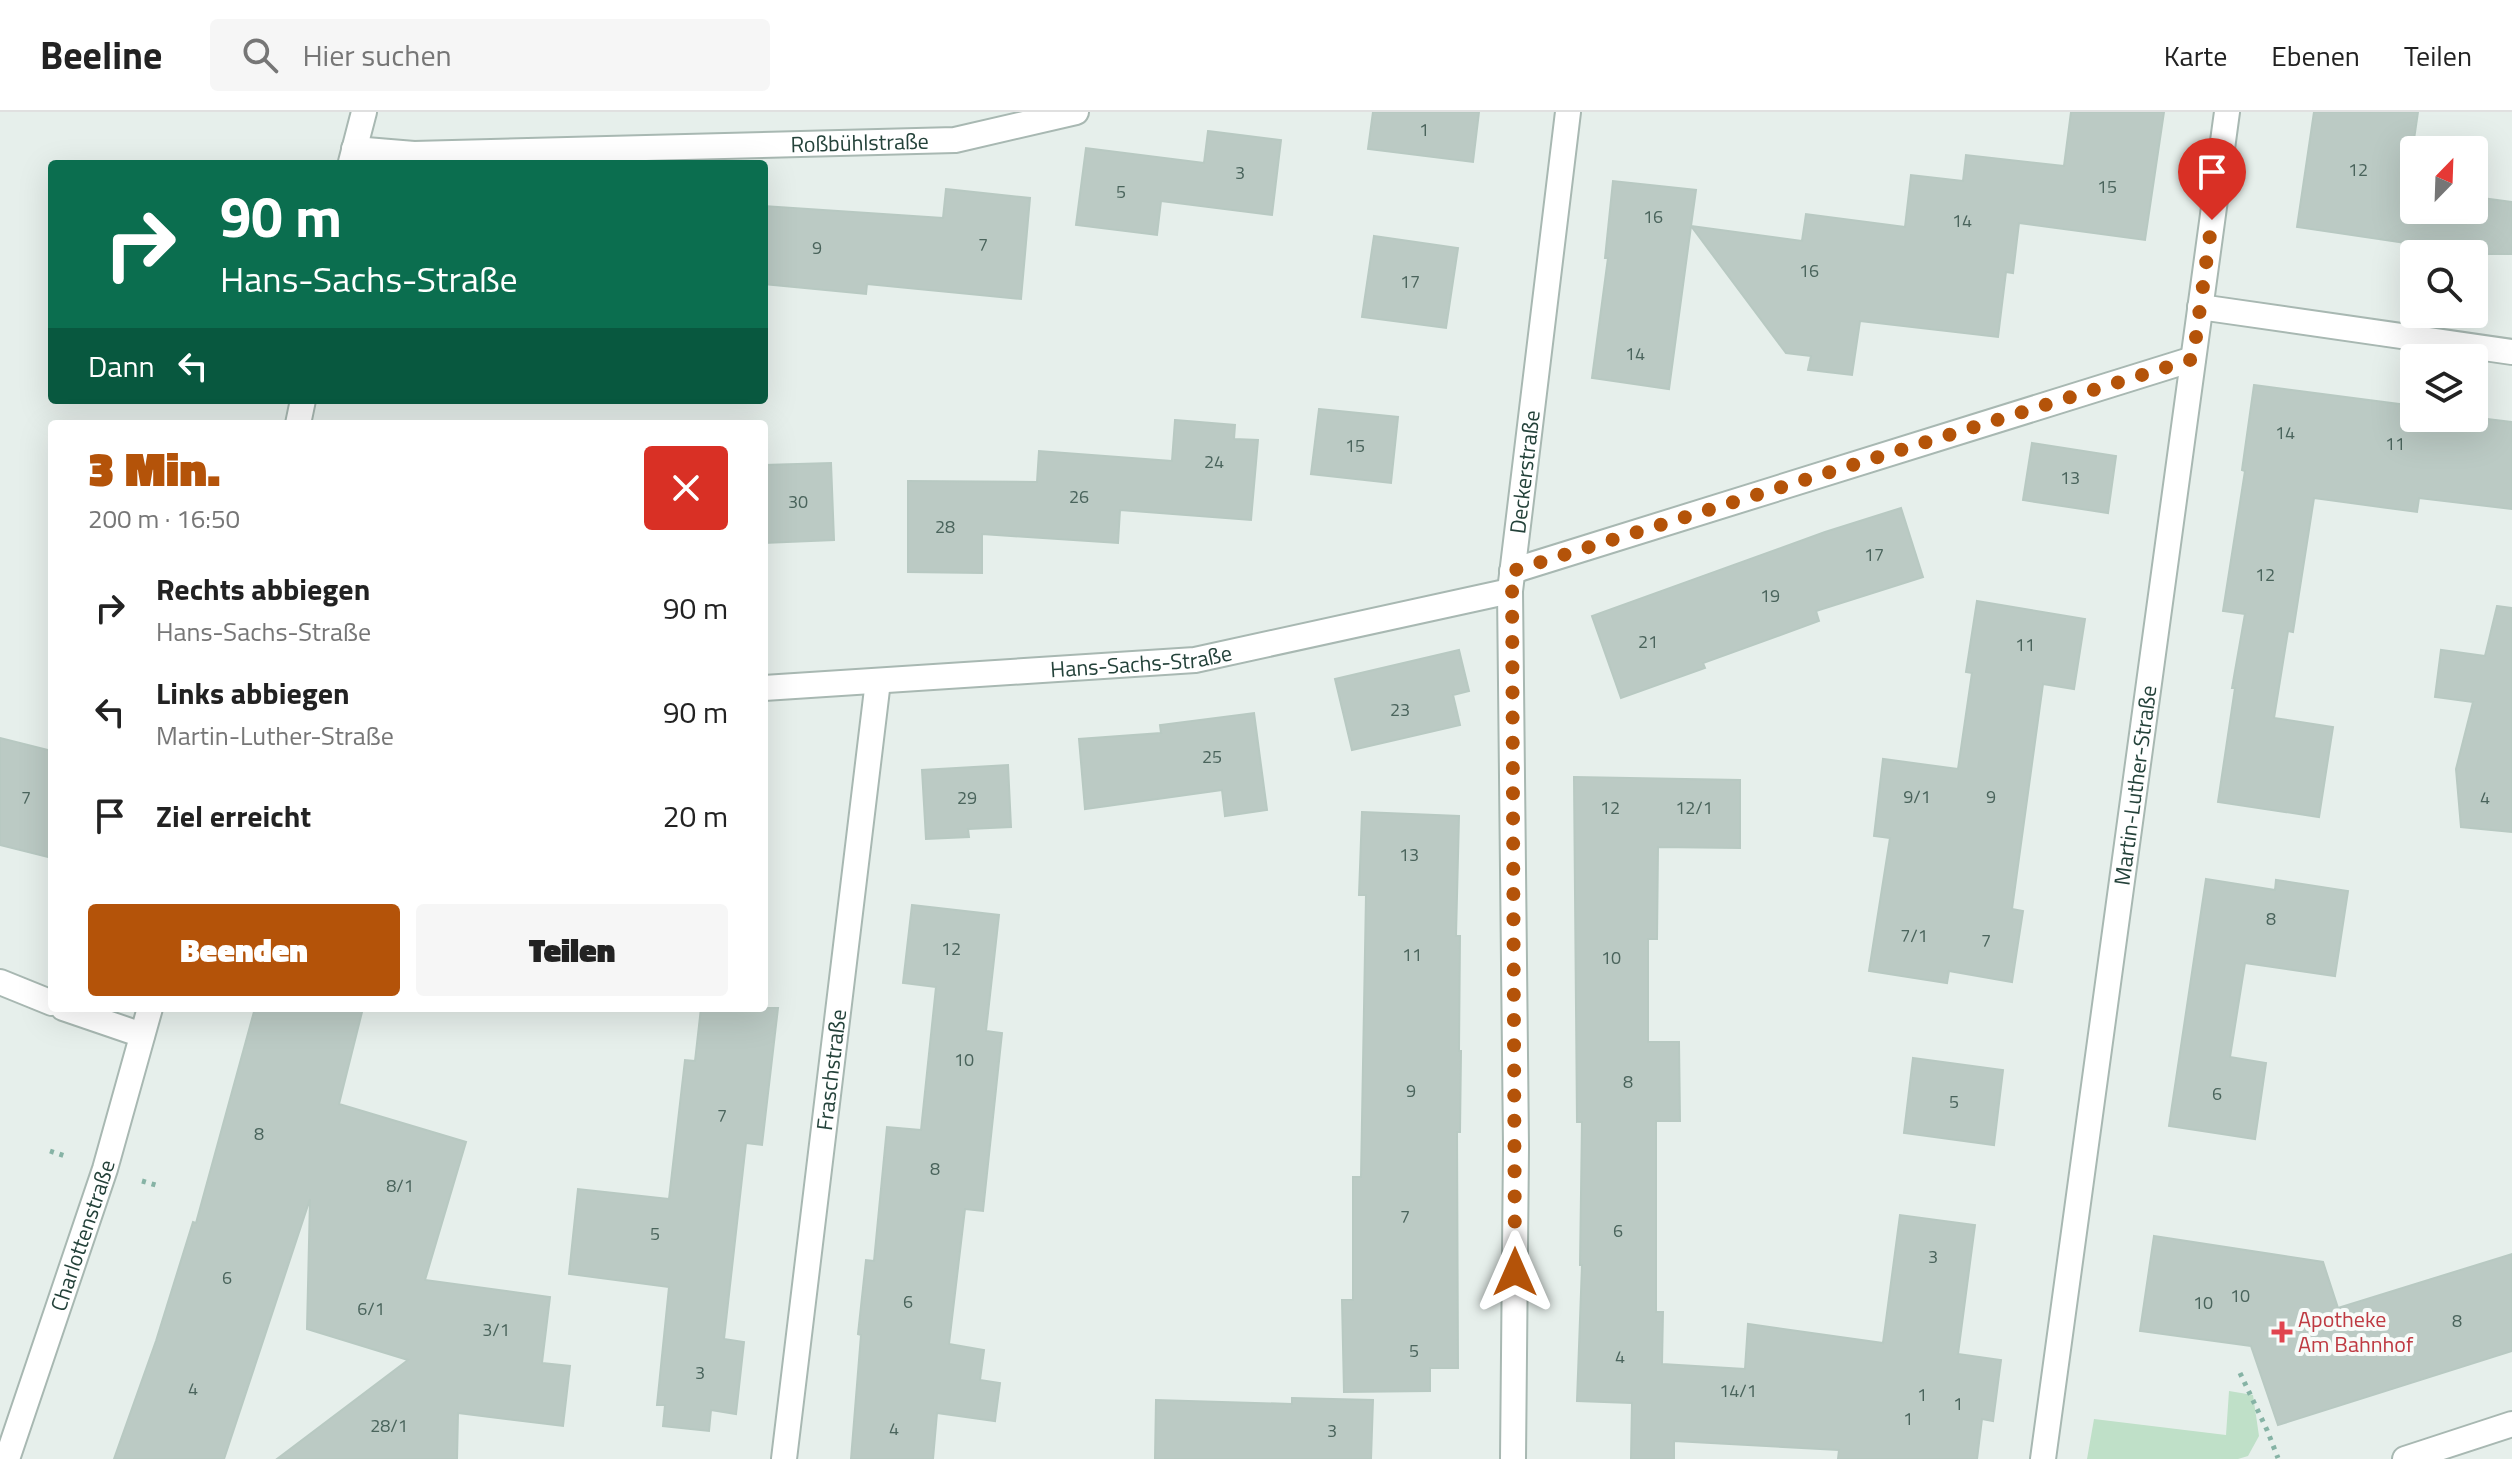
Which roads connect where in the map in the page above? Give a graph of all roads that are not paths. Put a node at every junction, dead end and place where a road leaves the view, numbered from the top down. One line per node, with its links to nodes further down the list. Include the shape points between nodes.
1 (364, 112): 5 (street)
2 (1076, 112): 5 (street, Roßbühlstraße, via 955,140)
3 (1568, 112): 9 (street, Deckerstraße)
4 (2227, 112): 6 (street, Martin-Luther-Straße)
5 (352, 156)
6 (2200, 307): 7 (street); 8 (street, Martin-Luther-Straße)
7 (2512, 352)
8 (2193, 359): 9 (street, Hans-Sachs-Straße); 21 (street, Martin-Luther-Straße)
9 (1511, 581): 10 (street, Hans-Sachs-Straße, via 1195,660); 20 (street, Deckerstraße)
10 (878, 681): 11 (street, Hans-Sachs-Straße); 19 (street, Fraschstraße)
11 (768, 688)
12 (0, 982): 13 (street)
13 (48, 1001)
14 (75, 1012): 16 (street)
15 (149, 1012): 16 (street, Charlottenstraße)
16 (142, 1035): 18 (street, Charlottenstraße, via 105,1169)
17 (2512, 1424): 22 (street)
18 (7, 1459)
19 (784, 1459)
20 (1513, 1459)
21 (2043, 1459)
22 (2405, 1459)

